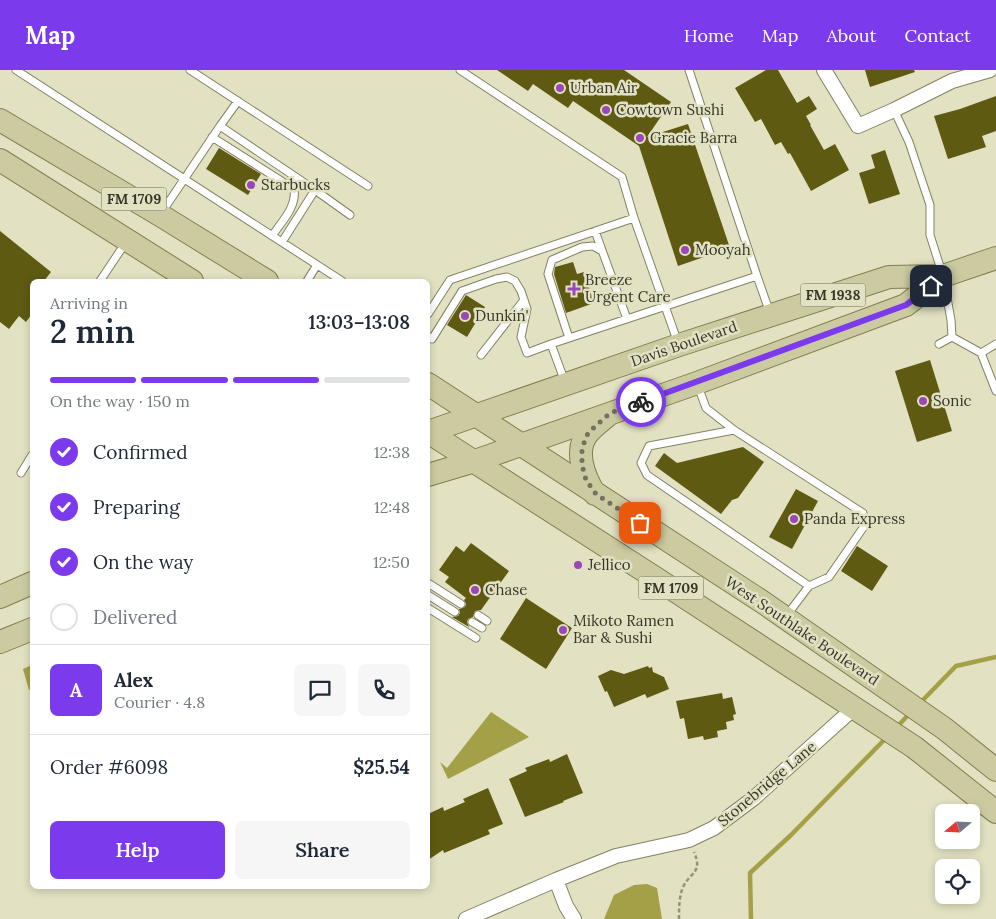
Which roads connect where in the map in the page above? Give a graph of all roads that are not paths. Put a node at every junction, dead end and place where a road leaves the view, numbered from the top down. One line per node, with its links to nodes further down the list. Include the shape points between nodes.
1 (16, 70): 13 (lane)
2 (190, 70): 7 (lane)
3 (460, 70): 18 (lane, via 622,177)
4 (689, 70): 26 (lane)
5 (824, 70): 8 (street, via 858,126)
6 (990, 70): 8 (street, via 952,80)
7 (238, 101): 10 (lane); 14 (lane)
8 (894, 110): 27 (lane, via 909,142 930,204 930,235)
9 (0, 120): 16 (main road, FM 1709)
10 (220, 126): 11 (lane); 15 (lane)
11 (212, 137): 13 (lane); 20 (lane, via 294,188 291,210)
12 (0, 160): 21 (main road, FM 1709)
13 (184, 179): 16 (lane); 20 (lane)
14 (368, 186)
15 (315, 190): 17 (lane); 22 (lane)
16 (160, 215): 30 (main road, FM 1709)
17 (350, 215)
18 (634, 218): 19 (lane); 34 (lane)
19 (595, 231): 23 (lane); 35 (lane, via 450,280)
20 (272, 236): 22 (lane)
21 (126, 240): 28 (lane); 29 (main road, FM 1709)
22 (282, 242): 25 (lane)
23 (602, 251): 37 (lane); 40 (lane, via 593,246 582,247 552,260 548,274)
24 (996, 258): 27 (main road, Davis Boulevard / FM 1938)
25 (317, 265): 31 (lane); 32 (lane)
26 (757, 276): 34 (lane); 36 (lane)
27 (943, 276): 36 (main road, Davis Boulevard / FM 1938, via 889,277); 38 (lane); 47 (main road, Davis Boulevard / FM 1938, via 906,305)
28 (101, 279)
29 (189, 279)
30 (264, 279)
31 (308, 279)
32 (339, 279)
33 (524, 300): 39 (lane, via 515,281 507,277 462,291); 41 (lane, via 527,309 521,337 527,353); 46 (lane)
34 (665, 307): 37 (lane); 44 (lane)
35 (430, 311)
36 (770, 315): 44 (main road, Davis Boulevard / FM 1938)
37 (627, 319): 40 (lane)
38 (952, 337): 42 (lane); 45 (lane)
39 (430, 338)
40 (570, 338): 41 (lane)
41 (551, 344): 49 (lane)
42 (939, 344)
43 (996, 344): 45 (lane)
44 (679, 345): 49 (main road, Davis Boulevard / FM 1938)
45 (980, 352): 50 (lane)
46 (481, 355)
47 (697, 383): 51 (main road, Davis Boulevard / FM 1938); 53 (lane, via 706,408)
48 (430, 385): 52 (main road, West Southlake Boulevard / FM 1709)
49 (566, 385): 52 (main road, Davis Boulevard / FM 1938)
50 (996, 391)
51 (610, 413): 56 (main road, Davis Boulevard / FM 1938); 61 (main road, via 588,433 582,448 586,480)
52 (477, 416): 54 (main road, Davis Boulevard / FM 1938); 56 (main road, West Southlake Boulevard / FM 1709)
53 (734, 430): 64 (lane, via 863,512 865,526 828,577); 64 (lane, via 649,446 641,463 647,475)
54 (430, 431)
55 (430, 433): 58 (main road, FM 1709)
56 (520, 445): 58 (main road, Davis Boulevard / FM 1938); 61 (main road, West Southlake Boulevard / FM 1709)
57 (30, 458): 59 (lane)
58 (475, 461): 60 (main road, FM 1938); 78 (main road, FM 1709)
59 (21, 473)
60 (430, 474)
61 (596, 494): 71 (main road, West Southlake Boulevard / FM 1709)
62 (30, 584): 66 (main road)
63 (430, 584): 67 (lane)
64 (809, 586): 71 (lane)
65 (430, 596): 69 (lane)
66 (0, 597)
67 (461, 604)
68 (430, 609): 76 (lane)
69 (456, 612)
70 (478, 615): 72 (lane)
71 (785, 618): 79 (main road, West Southlake Boulevard / FM 1709, via 945,729)
72 (487, 621)
73 (472, 622): 74 (lane)
74 (482, 628)
75 (30, 630): 77 (main road)
76 (476, 638)
77 (0, 642)
78 (861, 712): 80 (main road, FM 1709, via 914,747); 81 (street, Stonebridge Lane, via 714,828 689,840 616,856)
79 (996, 770)
80 (996, 812)
81 (556, 880): 82 (street, Stonebridge Lane); 83 (street)
82 (466, 919)
83 (574, 919)

